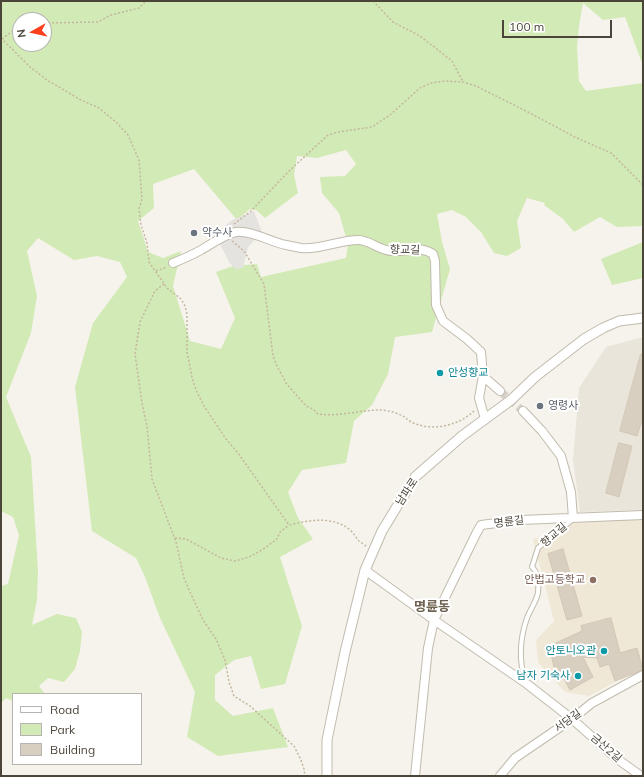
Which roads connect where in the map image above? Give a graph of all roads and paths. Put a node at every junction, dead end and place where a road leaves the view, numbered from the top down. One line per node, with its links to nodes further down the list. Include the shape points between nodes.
1 (146, 1): 3 (path, via 139,8 110,15 98,22)
2 (373, 1): 6 (path, via 393,22 420,36 452,61)
3 (52, 23)
4 (12, 31): 5 (path)
5 (2, 38): 10 (path, via 30,68 81,100 99,108 128,135 139,160 142,199 139,209 147,243 148,262)
6 (463, 82): 7 (path, via 611,153); 8 (path, via 431,82 372,127 328,135 251,211 233,225)
7 (643, 185)
8 (225, 237): 9 (street, 향교길); 13 (street, 향교길, via 236,232 252,234 303,248 318,248 357,240 367,241 392,251 429,251 435,261 436,304 443,321 481,352); 15 (path, via 244,251 264,284 276,366 286,383 306,406 318,414 344,415 381,410 402,415 411,422 424,426 446,426 468,416)
9 (174, 263): 10 (path)
10 (156, 270): 11 (path)
11 (164, 284): 20 (path, via 181,299 187,314 187,352 192,377 204,406); 21 (path, via 155,291 140,322 135,354 147,426 152,479)
12 (643, 318): 17 (street, 남파로, via 619,321 584,339)
13 (483, 376): 14 (street); 15 (street, via 479,398)
14 (500, 391)
15 (481, 404): 17 (street)
16 (523, 411): 19 (street, 향교길, via 561,456 571,492)
17 (485, 419): 22 (street, 남파로, via 415,477 382,531)
18 (643, 515): 19 (street, 명륜길)
19 (573, 518): 24 (street, 명륜길, via 481,525); 26 (lane, 향교길, via 538,548 532,567 538,581 538,593 526,620 521,658)
20 (289, 525): 21 (path, via 280,532 277,539 262,550 235,561 221,558 186,539); 22 (path, via 327,520 350,530 359,541)
21 (175, 538): 29 (path, via 184,578 203,620 222,653 234,696 250,706 294,746 303,764)
22 (373, 551): 23 (street, 남파로)
23 (365, 570): 24 (street); 30 (street, 남파로, via 327,740)
24 (434, 620): 26 (street); 31 (street, 명륜길, via 428,648)
25 (643, 675): 27 (street, 서당길, via 592,703)
26 (527, 684): 27 (street)
27 (572, 719): 28 (street, 금산2길); 32 (street, 서당길, via 514,758)
28 (629, 772): 33 (street, 금산2길)
29 (305, 776)
30 (326, 776)
31 (415, 776)
32 (500, 776)
33 (641, 776)

